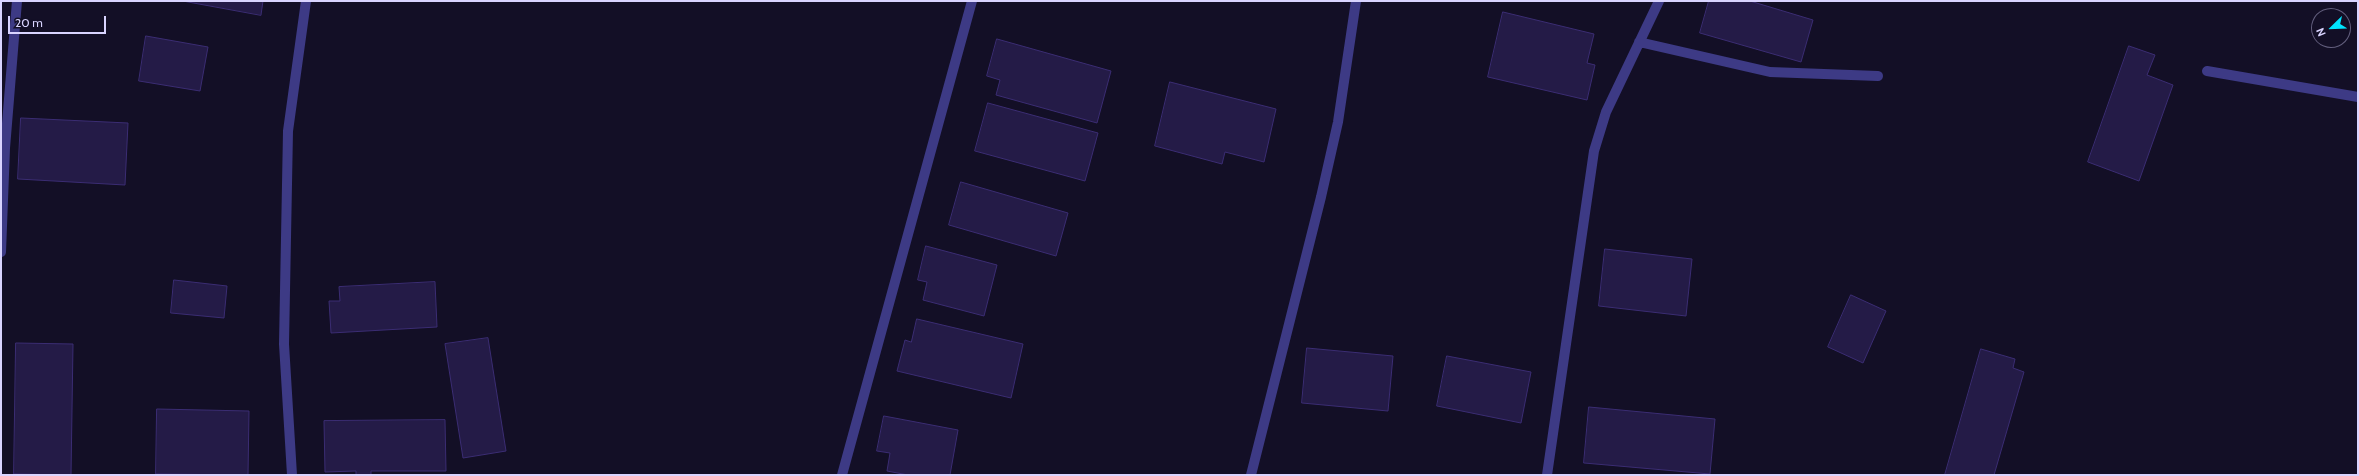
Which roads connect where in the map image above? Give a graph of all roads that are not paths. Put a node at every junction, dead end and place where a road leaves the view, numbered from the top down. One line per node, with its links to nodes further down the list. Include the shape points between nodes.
1 (17, 1): 10 (street, via 5,148)
2 (306, 1): 11 (street, via 288,131 284,344)
3 (972, 1): 12 (street)
4 (1356, 1): 13 (street, via 1333,144)
5 (1659, 1): 6 (street)
6 (1639, 42): 8 (street, via 1770,72); 14 (street, via 1606,112 1594,151)
7 (2207, 71): 9 (street)
8 (1878, 76)
9 (2358, 97)
10 (1, 252)
11 (292, 475)
12 (842, 475)
13 (1251, 475)
14 (1548, 475)

